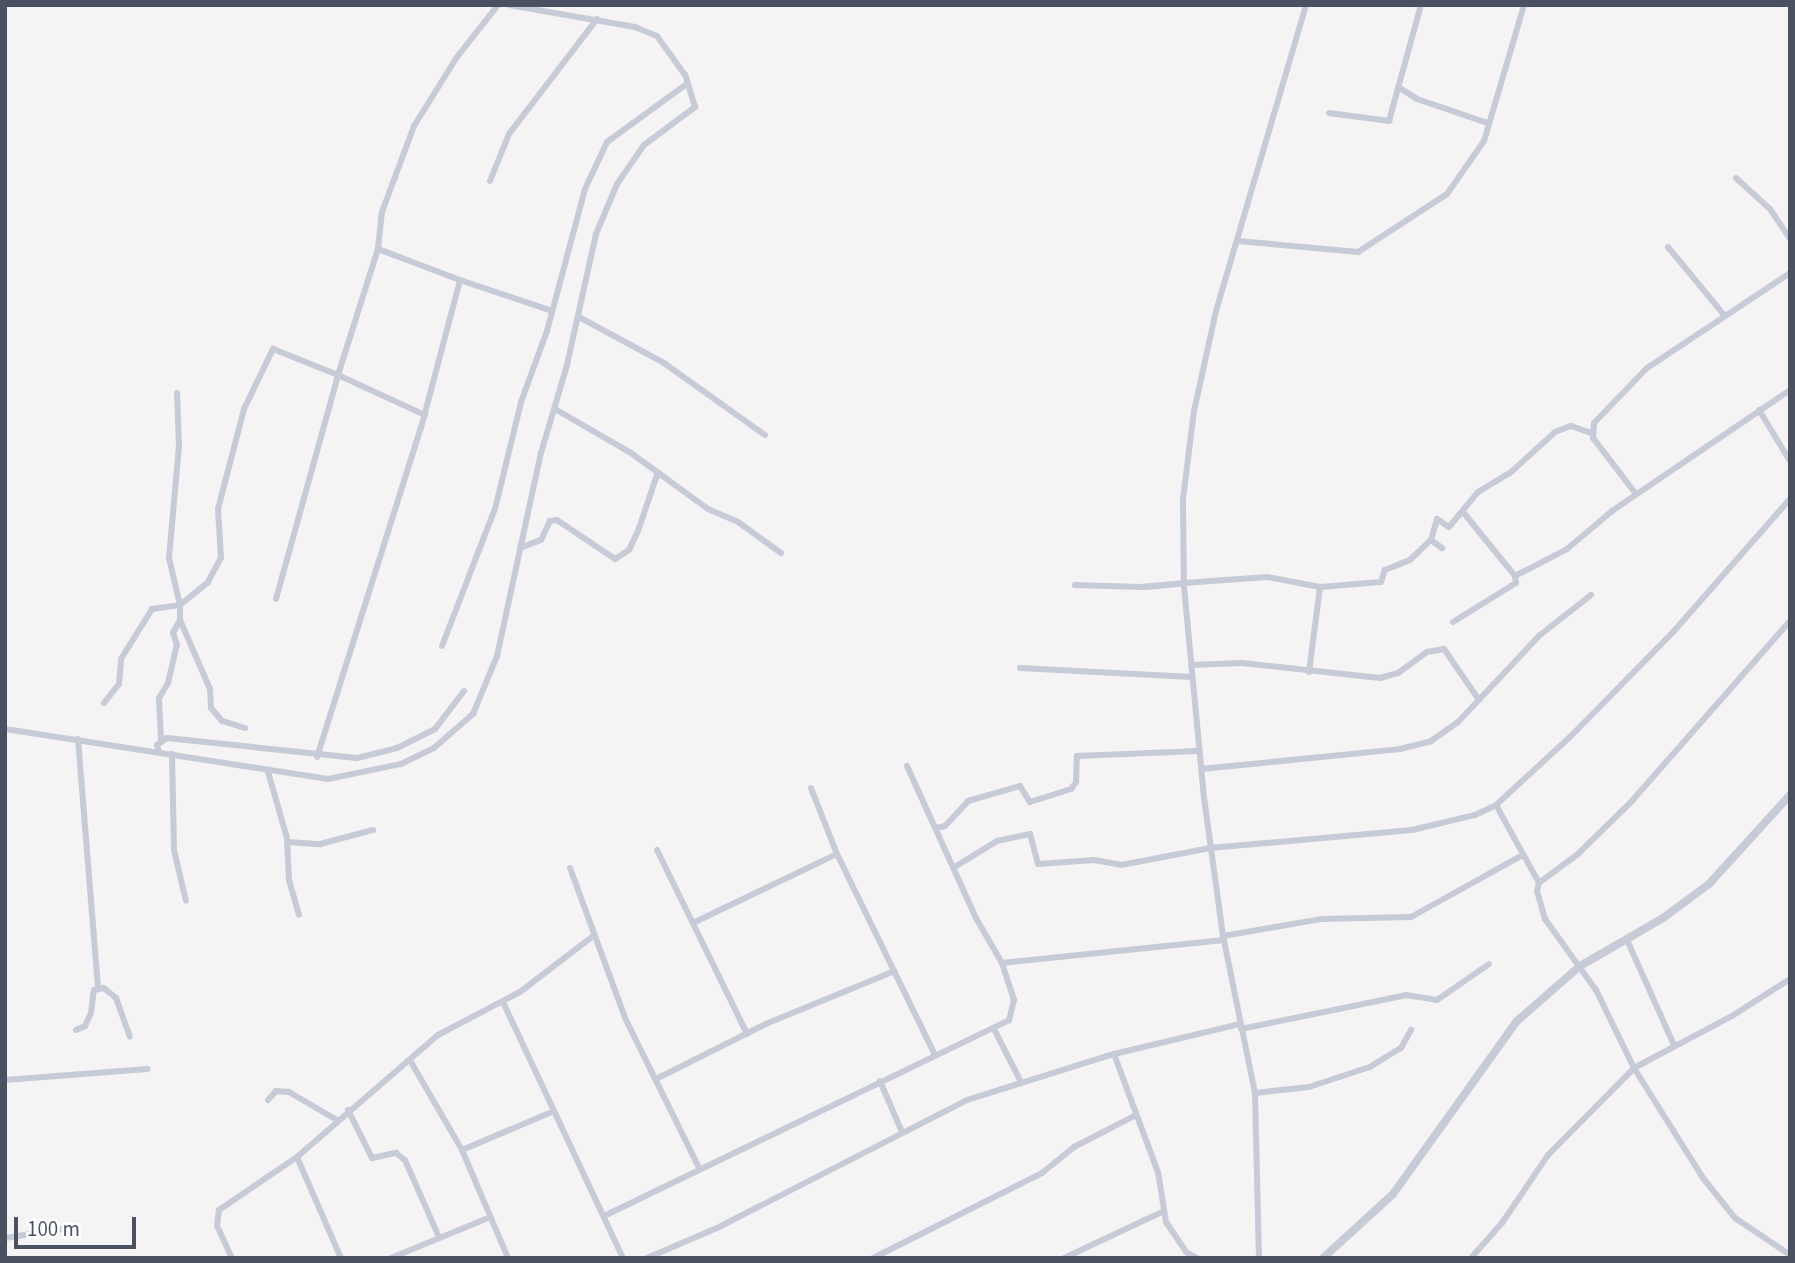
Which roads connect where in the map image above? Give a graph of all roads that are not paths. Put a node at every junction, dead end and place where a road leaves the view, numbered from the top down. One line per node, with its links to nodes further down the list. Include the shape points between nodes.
1 (498, 5): 16 (street, via 457,57 414,126 382,212)
2 (509, 5): 6 (street)
3 (1306, 5): 14 (street)
4 (1421, 5): 8 (street)
5 (1524, 5): 10 (street)
6 (597, 19): 7 (street, via 657,36 673,52); 12 (street, via 509,134)
7 (688, 83): 19 (street, via 607,142 573,226); 21 (street, via 695,107 644,145 617,184 596,233)
8 (1398, 87): 9 (street, via 1386,123); 10 (street, via 1417,99)
9 (1329, 113)
10 (1488, 123): 14 (street, via 1482,143 1447,194 1369,249 1314,251)
11 (1736, 178): 13 (street, via 1770,209)
12 (490, 181)
13 (1790, 239)
14 (1238, 241): 40 (street, via 1201,369 1187,450)
15 (1668, 247): 20 (street)
16 (378, 250): 18 (street); 22 (street)
17 (1790, 272): 20 (street)
18 (460, 280): 19 (street); 27 (street)
19 (552, 311): 49 (street, via 521,402 485,541 466,576)
20 (1724, 315): 28 (street, via 1619,393)
21 (579, 317): 25 (street); 29 (street, via 664,363)
22 (338, 375): 27 (street); 44 (street); 45 (street, via 272,349 244,409 218,509 221,558 208,582)
23 (1790, 390): 26 (street)
24 (177, 393): 45 (street, via 179,445 169,558)
25 (555, 409): 31 (street); 36 (street)
26 (1759, 410): 30 (street); 32 (street)
27 (425, 415): 64 (street)
28 (1591, 433): 32 (street); 34 (street, via 1571,426 1555,432 1510,473 1478,492)
29 (765, 435)
30 (1790, 461)
31 (658, 472): 36 (street, via 629,550 615,559 557,520 550,521 541,540); 38 (street)
32 (1636, 494): 39 (street, via 1567,549)
33 (1790, 499): 70 (street, via 1674,631)
34 (1463, 512): 35 (street, via 1450,527 1437,519); 39 (street)
35 (1431, 540): 37 (street); 42 (street, via 1410,560 1385,570 1381,582)
36 (520, 548): 67 (street, via 484,694 473,714 453,733 401,764 362,774 328,779)
37 (1442, 548)
38 (781, 553)
39 (1515, 576): 48 (street, via 1516,583)
40 (1184, 583): 41 (street); 42 (street, via 1267,577); 50 (street)
41 (1075, 585)
42 (1320, 587): 52 (street)
43 (1591, 595): 55 (street, via 1540,635)
44 (276, 599)
45 (180, 605): 46 (street); 56 (street, via 152,609 121,659 119,684)
46 (180, 620): 57 (street, via 210,689 211,708 222,720); 60 (street, via 173,633 177,645 168,683 159,698)
47 (1790, 621): 80 (street, via 1633,800 1578,854)
48 (1454, 622)
49 (442, 646)
50 (1191, 665): 52 (street, via 1242,663); 53 (street)
51 (1020, 668): 53 (street)
52 (1309, 672): 55 (street, via 1380,678 1398,673 1427,652 1444,649)
53 (1192, 677): 62 (street)
54 (464, 691): 64 (street, via 435,729 397,748 357,758)
55 (1479, 699): 66 (street, via 1441,736 1416,746)
56 (104, 703)
57 (245, 728)
58 (5, 729): 59 (street)
59 (78, 739): 61 (street); 92 (street)
60 (161, 740): 61 (street); 64 (street)
61 (159, 751): 63 (street)
62 (1198, 751): 66 (street); 71 (street, via 1077,756 1076,782 1071,789 1030,802 1020,786 968,801 944,826)
63 (172, 754): 67 (street); 81 (street, via 174,850)
64 (317, 757)
65 (907, 766): 71 (street)
66 (1201, 769): 74 (street)
67 (268, 772): 73 (street)
68 (811, 788): 76 (street)
69 (1790, 795): 86 (street, via 1709,884)
70 (1496, 805): 74 (street, via 1422,829); 77 (street)
71 (936, 828): 79 (street)
72 (373, 830): 73 (street, via 320,844)
73 (288, 842): 82 (street, via 289,880)
74 (1210, 848): 79 (street, via 1121,865 1094,860 1038,863 1030,835 997,841); 85 (street)
75 (657, 850): 83 (street)
76 (838, 854): 83 (street); 90 (street)
77 (1522, 855): 80 (street); 85 (street, via 1411,917 1321,919)
78 (570, 868): 84 (street)
79 (953, 868): 87 (street)
80 (1539, 883): 89 (street, via 1541,911)
81 (186, 901)
82 (299, 915)
83 (695, 922): 98 (street)
84 (592, 937): 93 (street); 106 (street)
85 (1223, 938): 87 (street); 94 (street)
86 (1627, 940): 89 (street); 100 (street)
87 (1002, 963): 95 (street, via 1015,1007 1009,1020)
88 (1489, 964): 94 (street, via 1437,1000 1398,996)
89 (1580, 966): 104 (street); 137 (street, via 1502,1038 1393,1194)
90 (895, 971): 98 (street); 102 (street)
91 (1790, 979): 100 (street)
92 (97, 989): 96 (street, via 85,1026); 99 (street, via 116,999)
93 (503, 1002): 103 (street, via 447,1029); 113 (street)
94 (1240, 1026): 101 (street); 110 (street)
95 (994, 1029): 102 (street); 108 (street)
96 (76, 1030)
97 (1410, 1030): 110 (street, via 1401,1048 1370,1067 1309,1087)
98 (747, 1034): 106 (street)
99 (130, 1038)
100 (1674, 1045): 104 (street)
101 (1114, 1054): 108 (street); 114 (street)
102 (935, 1055): 109 (street)
103 (411, 1062): 112 (street); 117 (street)
104 (1634, 1068): 126 (street, via 1718,1200 1747,1228); 138 (street, via 1548,1155 1502,1223)
105 (148, 1069): 107 (street)
106 (656, 1079): 119 (street)
107 (5, 1080)
108 (1020, 1080): 116 (street)
109 (880, 1081): 116 (street); 119 (street)
110 (1255, 1093): 127 (street)
111 (268, 1100): 115 (street, via 276,1091 289,1092)
112 (348, 1110): 115 (street); 124 (street, via 372,1158 396,1153 405,1160)
113 (554, 1111): 117 (street); 121 (street)
114 (1134, 1116): 120 (street, via 1158,1172); 134 (street, via 1074,1147 1042,1173)
115 (337, 1120): 118 (street)
116 (902, 1132): 133 (street, via 719,1227)
117 (462, 1150): 122 (street)
118 (297, 1157): 128 (street, via 219,1210 217,1226); 129 (street)
119 (699, 1168): 121 (street)
120 (1164, 1211): 135 (street); 136 (street, via 1186,1252)
121 (604, 1216): 132 (street)
122 (488, 1218): 124 (street); 131 (street)
123 (75, 1227): 125 (street)
124 (439, 1237): 130 (street)
125 (5, 1238)
126 (1790, 1255)
127 (1260, 1256)
128 (232, 1258)
129 (341, 1258)
130 (391, 1258)
131 (508, 1258)
132 (623, 1258)
133 (647, 1258)
134 (873, 1258)
135 (1064, 1258)
136 (1198, 1258)
137 (1323, 1258)
138 (1471, 1258)

